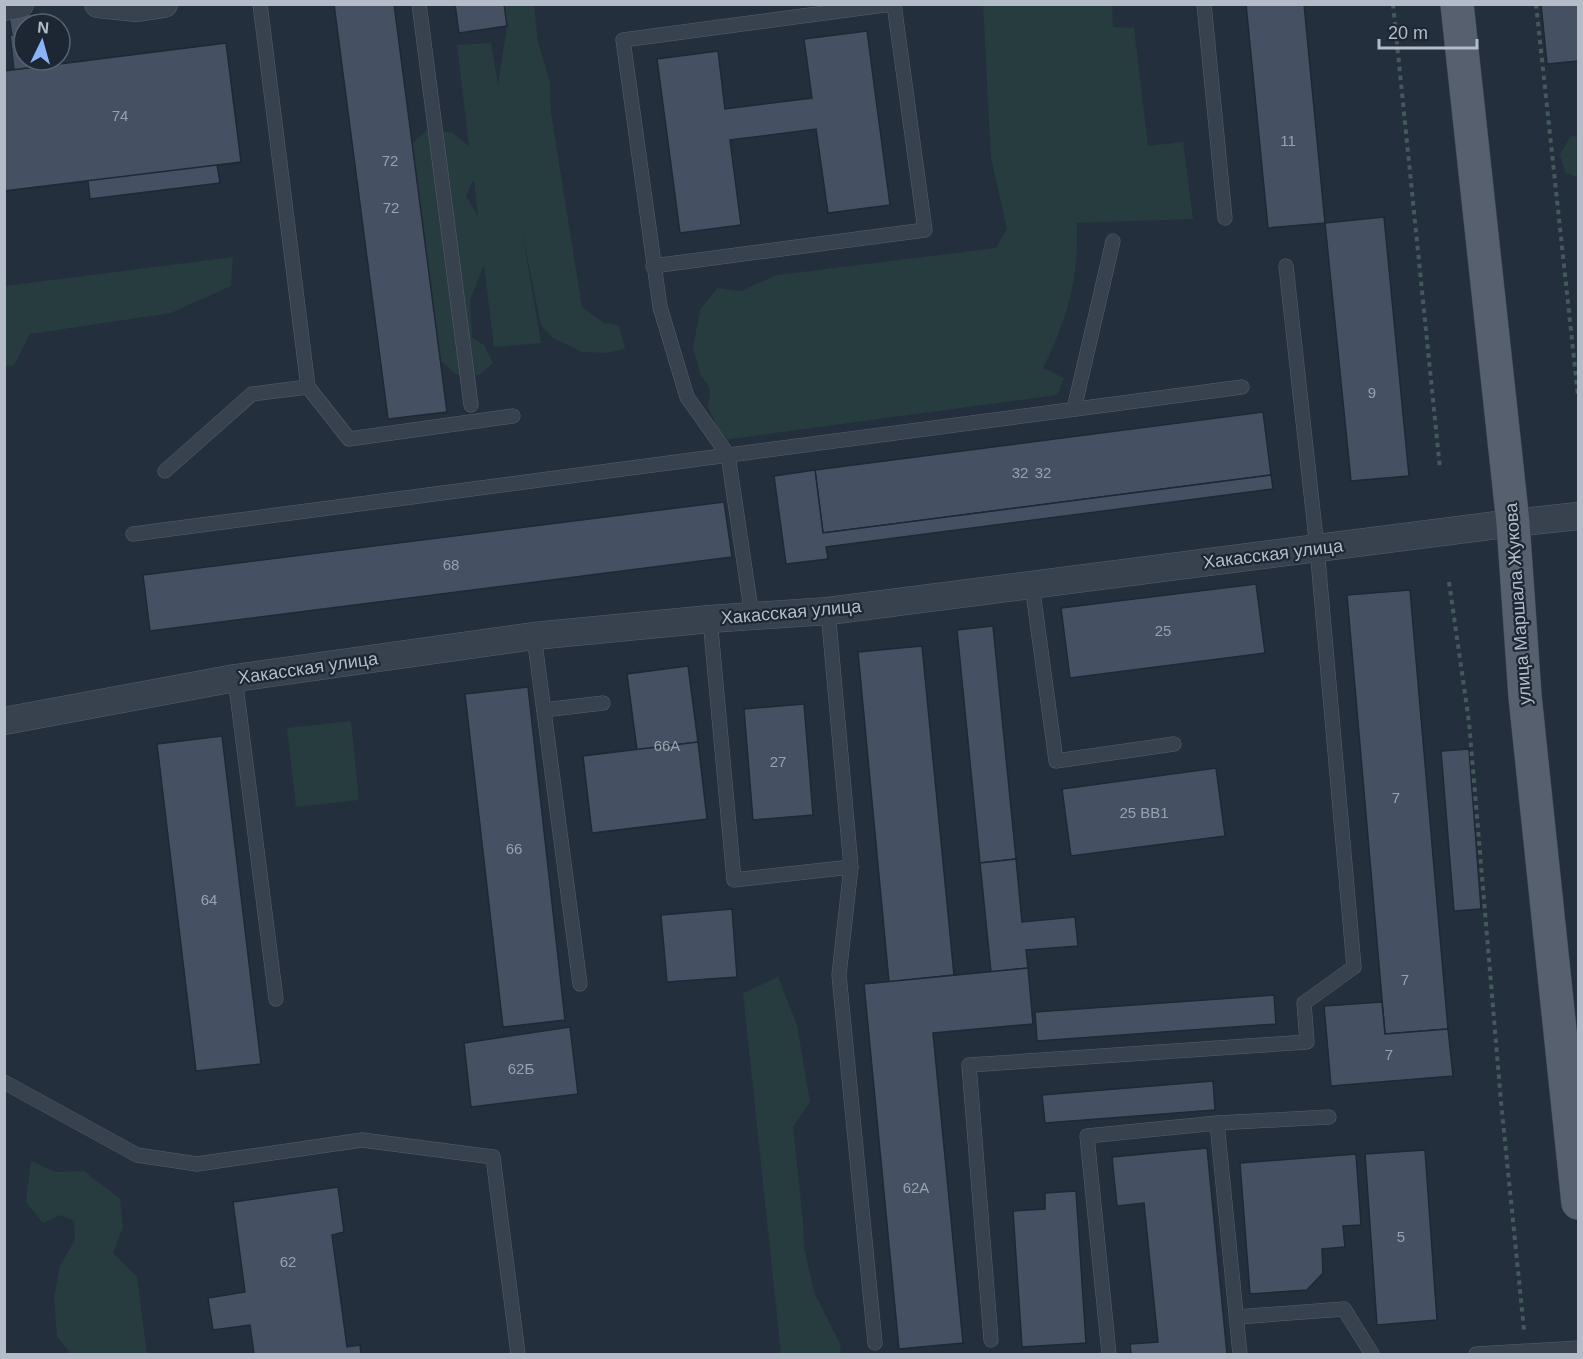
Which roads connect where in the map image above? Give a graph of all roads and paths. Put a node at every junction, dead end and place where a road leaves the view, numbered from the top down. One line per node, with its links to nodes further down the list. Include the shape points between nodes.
1 (20, 4): 11 (street)
2 (98, 4): 3 (street, via 137,8)
3 (164, 4)
4 (260, 4): 16 (lane)
5 (419, 4): 19 (lane)
6 (893, 4): 14 (lane, via 623,40); 14 (lane, via 925,230)
7 (1204, 4): 12 (lane)
8 (1393, 4): 23 (path)
9 (1457, 4): 26 (main road, улица Маршала Жукова)
10 (1536, 4): 18 (path)
11 (4, 7)
12 (1226, 218)
13 (1113, 241): 20 (lane)
14 (653, 266): 22 (lane, via 660,307 687,397)
15 (1286, 266): 28 (lane)
16 (308, 387): 21 (lane, via 349,439); 24 (lane, via 252,394)
17 (1242, 387): 20 (lane)
18 (1578, 396)
19 (471, 405)
20 (1074, 409): 22 (lane)
21 (513, 416)
22 (728, 454): 27 (lane); 32 (lane)
23 (1440, 469)
24 (165, 471)
25 (1578, 516): 26 (street, Хакасская улица)
26 (1513, 523): 28 (street, Хакасская улица); 46 (main road, улица Маршала Жукова, via 1525,696)
27 (133, 534)
28 (1317, 548): 30 (street, Хакасская улица); 48 (lane, via 1354,967 1304,1004 1306,1042 969,1065)
29 (1449, 582): 51 (path, via 1469,722 1501,1102)
30 (1032, 585): 31 (street, Хакасская улица); 39 (lane, via 1056,761)
31 (828, 611): 32 (street, Хакасская улица); 40 (lane)
32 (752, 616): 33 (street, Хакасская улица)
33 (710, 619): 34 (street, Хакасская улица); 40 (lane, via 734,880)
34 (534, 636): 35 (street, Хакасская улица); 37 (lane)
35 (236, 678): 38 (street, Хакасская улица); 42 (lane)
36 (603, 703): 37 (lane)
37 (544, 710): 41 (lane)
38 (4, 721)
39 (1174, 744)
40 (851, 867): 49 (lane, via 839,975)
41 (580, 984)
42 (276, 999)
43 (4, 1082): 52 (lane, via 137,1155 198,1164 362,1140 493,1157)
44 (1329, 1117): 45 (lane)
45 (1217, 1123): 47 (lane); 53 (lane, via 1087,1136)
46 (1578, 1203)
47 (1237, 1317): 54 (lane); 55 (lane, via 1344,1309)
48 (991, 1340)
49 (875, 1343)
50 (1578, 1348): 51 (lane)
51 (1527, 1351): 56 (lane)
52 (518, 1354)
53 (1109, 1354)
54 (1240, 1354)
55 (1372, 1354)
56 (1476, 1354)

